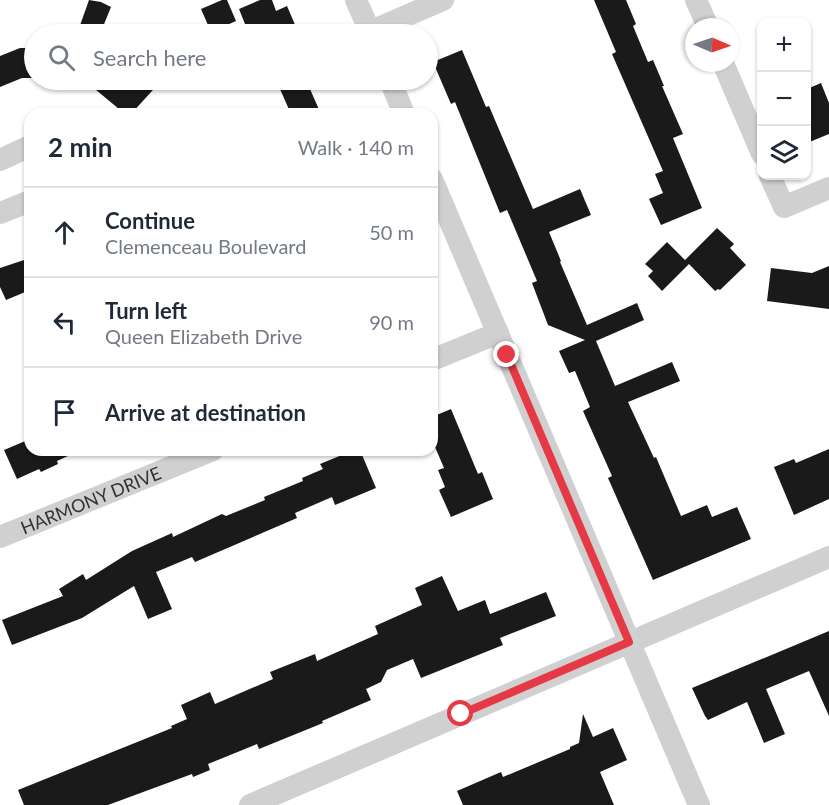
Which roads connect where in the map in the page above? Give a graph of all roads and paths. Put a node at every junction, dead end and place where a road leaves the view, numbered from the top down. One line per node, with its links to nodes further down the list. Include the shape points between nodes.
1 (356, 0): 5 (street)
2 (443, 0): 6 (street)
3 (696, 0): 4 (street)
4 (704, 18)
5 (366, 24)
6 (390, 24)
7 (727, 72): 10 (street)
8 (394, 90): 9 (street)
9 (402, 108)
10 (757, 142)
11 (24, 149): 12 (street)
12 (0, 160)
13 (772, 180): 14 (street, via 784,207)
14 (829, 188)
15 (438, 192): 18 (street)
16 (24, 203): 17 (street)
17 (0, 213)
18 (498, 333): 19 (street); 23 (street)
19 (438, 358)
20 (198, 456): 21 (street, HARMONY DRIVE)
21 (0, 537)
22 (829, 557): 23 (street)
23 (629, 642): 24 (street); 25 (street)
24 (250, 805)
25 (699, 805)

